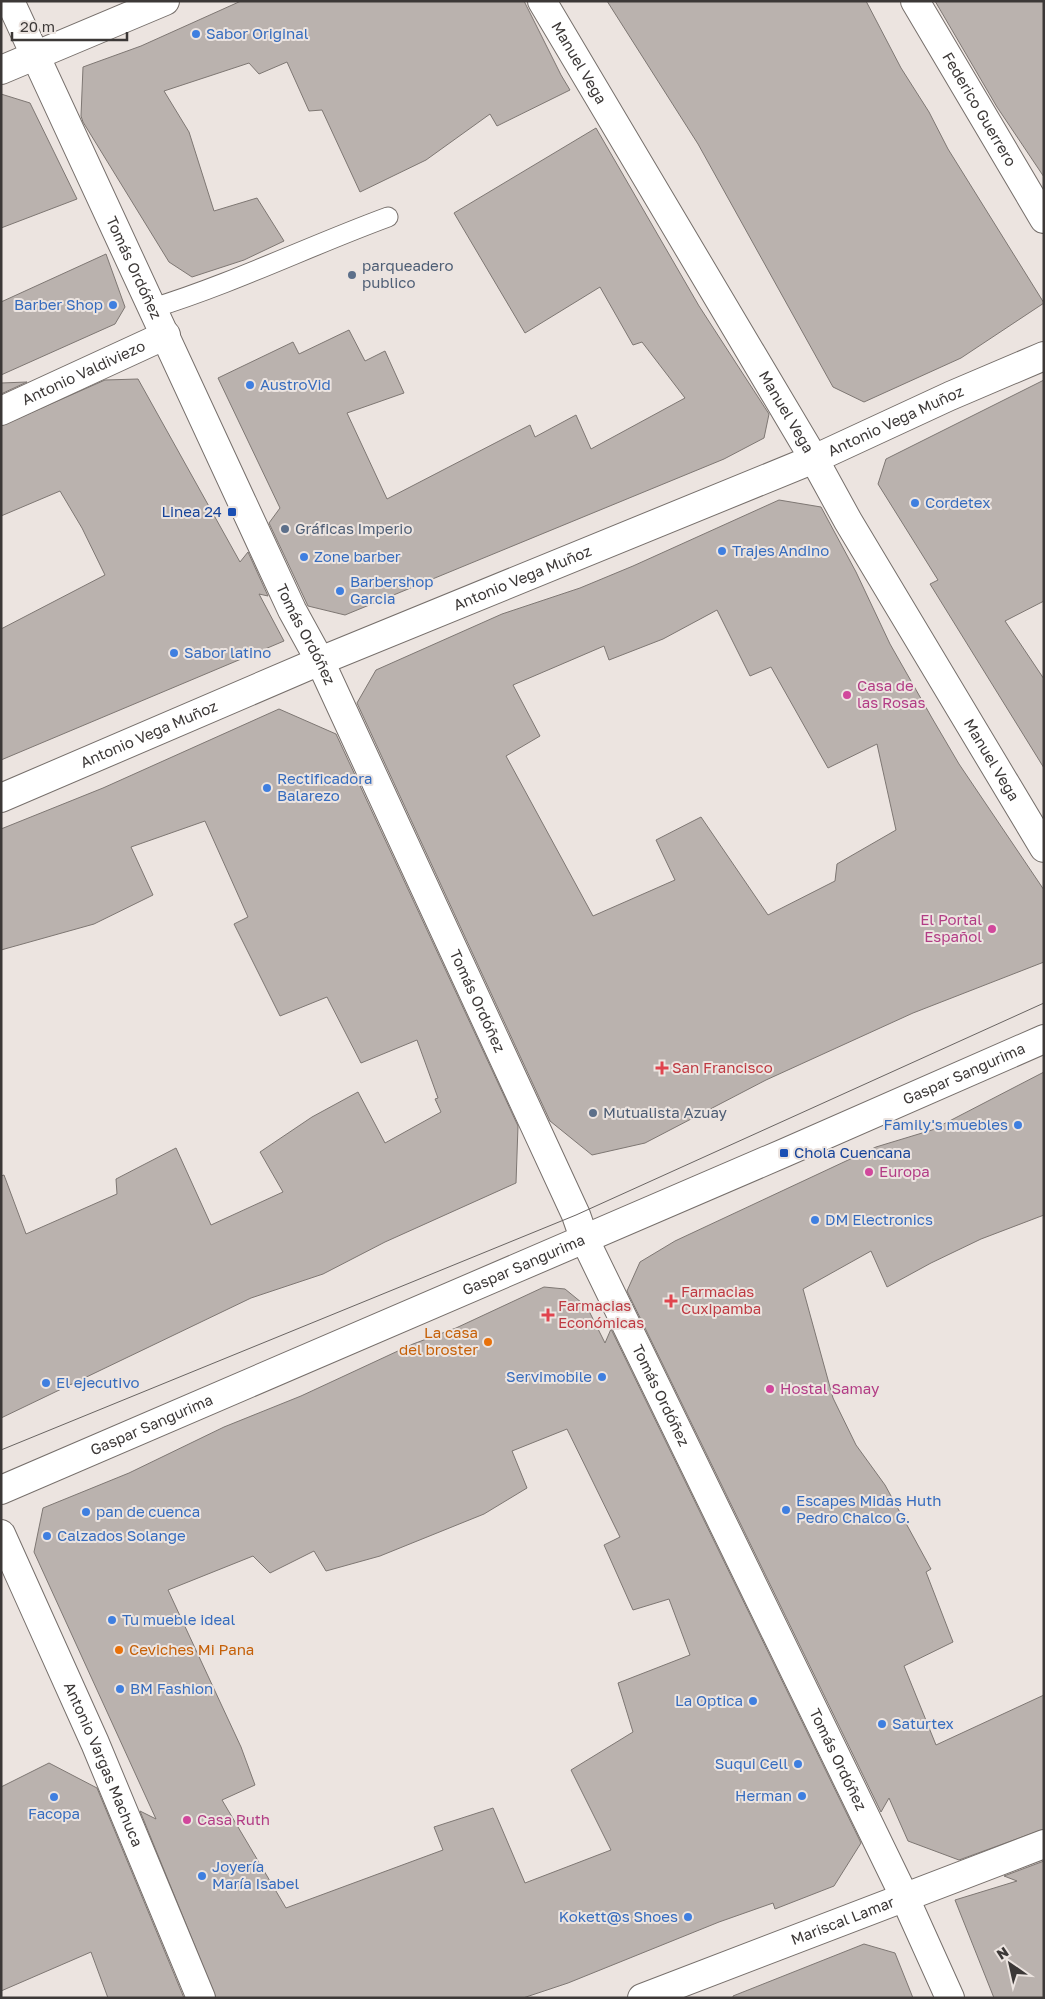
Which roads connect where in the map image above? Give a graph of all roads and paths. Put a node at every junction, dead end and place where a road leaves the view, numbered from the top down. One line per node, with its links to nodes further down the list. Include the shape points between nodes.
1 (10, 1): 5 (street, Tomás Ordóñez)
2 (165, 1): 5 (street)
3 (542, 1): 13 (street, Manuel Vega)
4 (915, 1): 8 (street, Federico Guerrero)
5 (37, 55): 6 (street); 9 (street, Tomás Ordóñez)
6 (1, 70)
7 (388, 217): 9 (lane)
8 (1044, 219)
9 (154, 308): 10 (street, Tomás Ordóñez)
10 (166, 335): 12 (street, Antonio Valdiviezo); 14 (street, Tomás Ordóñez, via 292,610)
11 (1044, 356): 13 (street, Antonio Vega Muñoz)
12 (1, 411)
13 (814, 459): 14 (street, Antonio Vega Muñoz); 16 (street, Manuel Vega)
14 (320, 661): 15 (street, Antonio Vega Muñoz); 18 (street, Tomás Ordóñez)
15 (1, 798)
16 (1044, 848)
17 (1044, 1039): 18 (street, Gaspar Sangurima)
18 (584, 1238): 19 (street, Gaspar Sangurima); 22 (street, Tomás Ordóñez)
19 (1, 1490)
20 (1, 1534): 23 (street, Antonio Vargas Machuca, via 95,1744)
21 (1044, 1844): 22 (street, Mariscal Lamar)
22 (904, 1896): 24 (street, Mariscal Lamar); 25 (street, Tomás Ordóñez)
23 (200, 1998)
24 (642, 1998)
25 (950, 1998)

